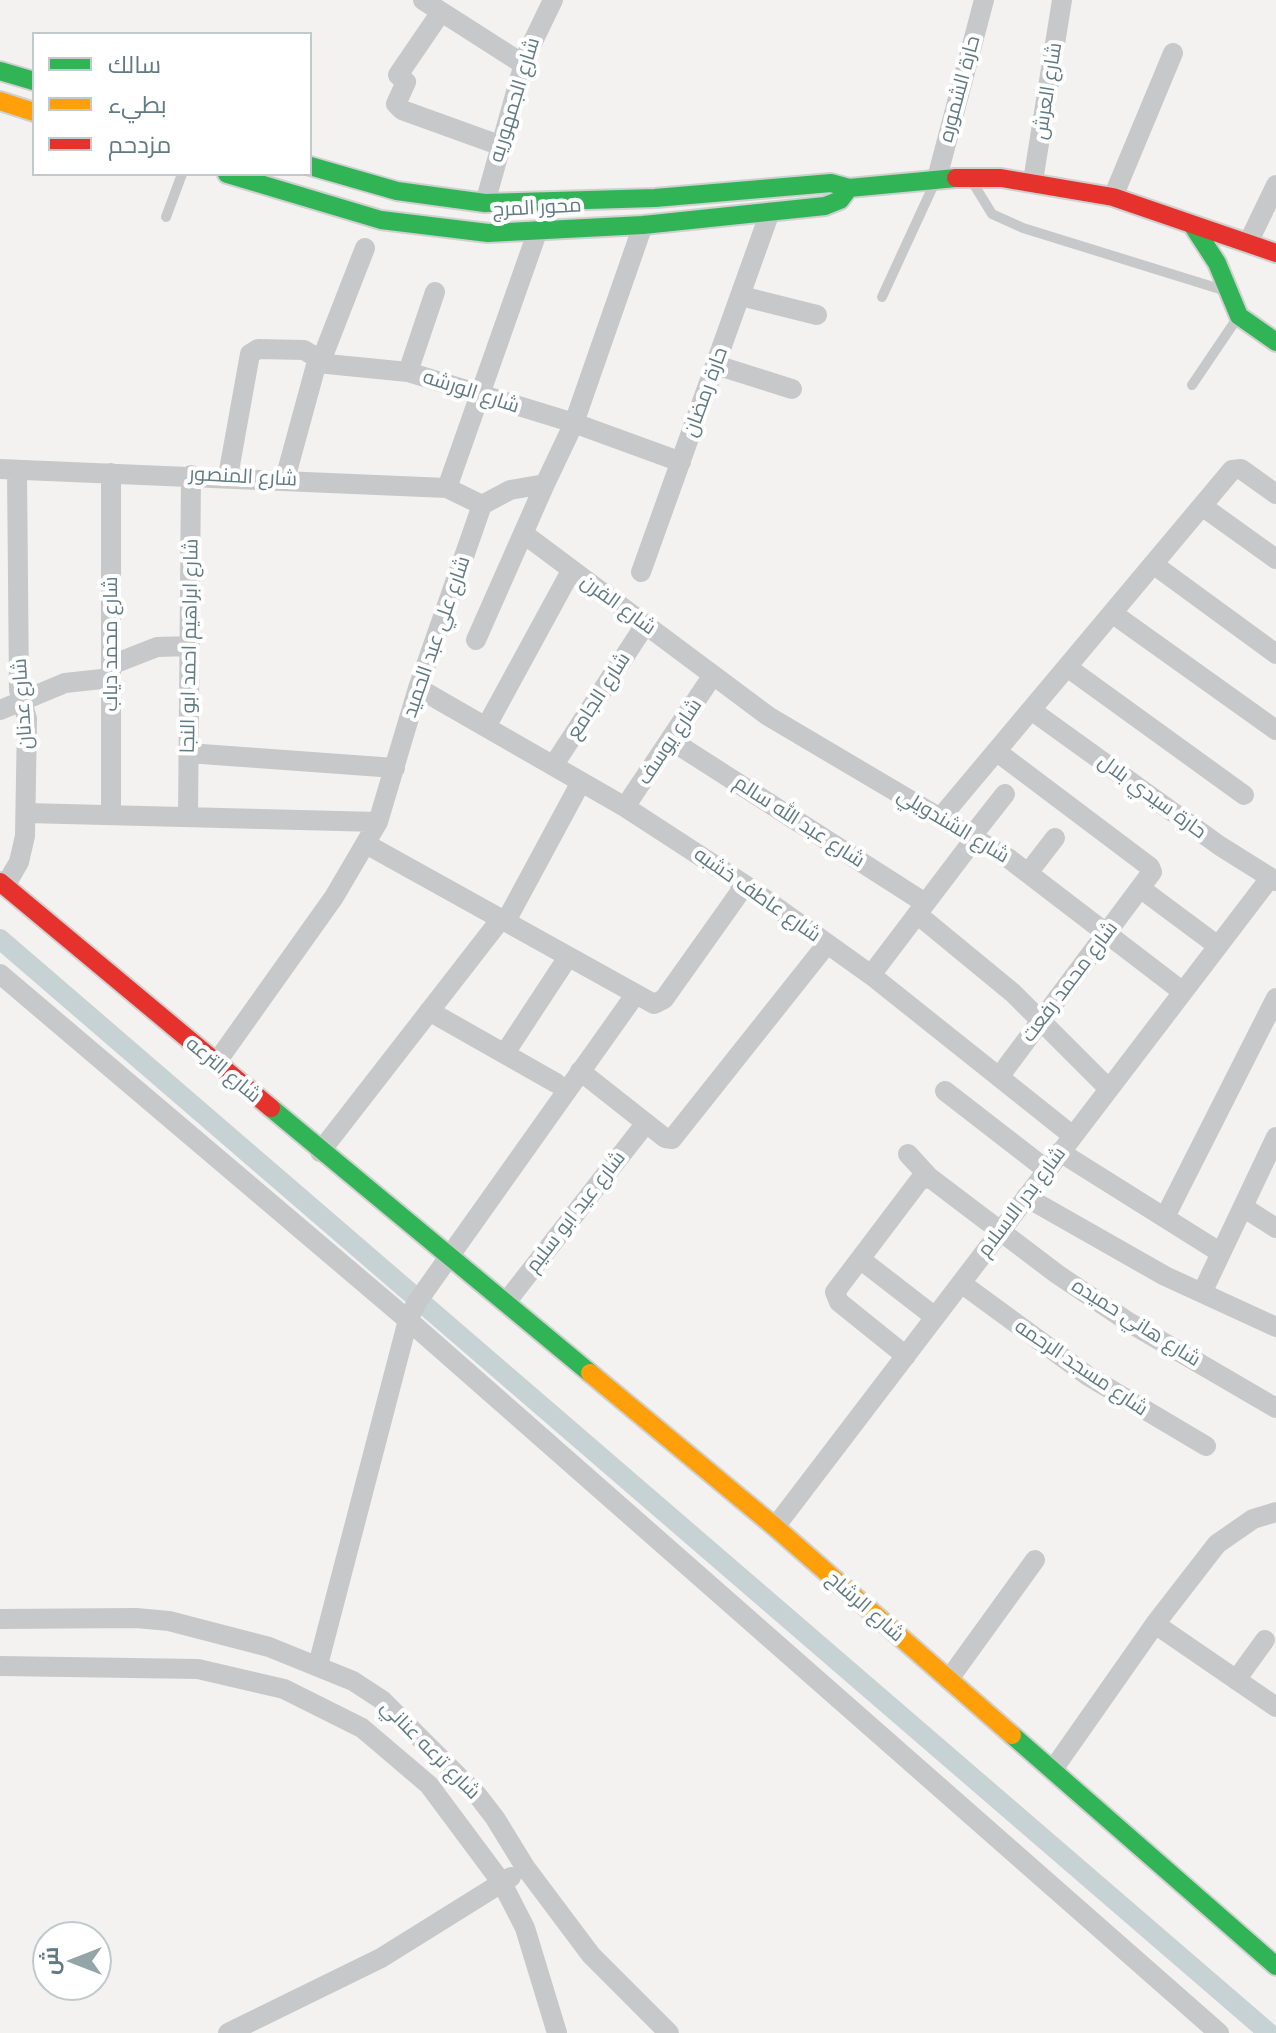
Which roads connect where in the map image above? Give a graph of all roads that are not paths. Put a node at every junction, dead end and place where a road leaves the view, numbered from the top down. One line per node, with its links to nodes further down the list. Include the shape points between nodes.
1 (984, 0): 16 (street, حارة الشموره)
2 (1062, 0): 17 (street, شارع العرش)
3 (549, 2): 6 (street, شارع الجمهوريه)
4 (432, 6): 6 (street); 11 (street, via 397,76 406,82 396,104)
5 (1173, 53): 20 (street)
6 (523, 64): 11 (street, شارع الجمهوريه)
7 (0, 71): 8 (main road)
8 (32, 80)
9 (0, 101): 10 (main road)
10 (32, 111)
11 (499, 145): 21 (street, شارع الجمهوريه)
12 (312, 167): 21 (main road, محور المرج, via 407,193)
13 (181, 176): 23 (lane)
14 (234, 176): 26 (main road, محور المرج, via 406,225 460,232)
15 (969, 177): 16 (main road, محور المرج); 17 (main road, محور المرج); 31 (lane, via 992,214 1023,228)
16 (937, 178): 19 (main road, محور المرج); 33 (lane)
17 (1033, 181): 20 (main road, محور المرج)
18 (1276, 185): 27 (street)
19 (849, 188): 21 (main road, محور المرج, via 831,183 655,198); 22 (main road, محور المرج, via 833,204)
20 (1113, 197): 25 (main road, محور المرج)
21 (485, 203)
22 (770, 212): 24 (main road, محور المرج); 32 (street, حارة رمضان)
23 (166, 217)
24 (643, 225): 26 (main road, محور المرج); 43 (street)
25 (1193, 226): 27 (main road, محور المرج); 31 (main road, via 1208,245)
26 (538, 230): 42 (street)
27 (1249, 241): 29 (main road, محور المرج)
28 (365, 248): 37 (street)
29 (1276, 253)
30 (435, 292): 39 (street)
31 (1229, 292): 35 (main road)
32 (741, 296): 34 (street); 38 (street, حارة رمضان)
33 (882, 297)
34 (817, 315)
35 (1239, 316): 36 (main road); 40 (lane)
36 (1276, 342)
37 (319, 359): 39 (street, شارع الورشه); 48 (street, شارع الورشه, via 308,350 258,349 250,354); 49 (street)
38 (716, 365): 41 (street); 44 (street, حارة رمضان)
39 (408, 372): 42 (street, شارع الورشه)
40 (1192, 385)
41 (792, 389)
42 (479, 396): 43 (street, شارع الورشه); 51 (street)
43 (574, 423): 44 (street, شارع الورشه); 50 (street)
44 (681, 462): 59 (street, حارة رمضان)
45 (9, 470): 46 (street, شارع المنصور); 69 (street, شارع عدنان)
46 (111, 473): 47 (street, شارع المنصور); 66 (street, شارع محمد دياب)
47 (191, 475): 48 (street, شارع المنصور); 63 (street, شارع ابراهيم احمد ابو النجا)
48 (228, 476): 49 (street, شارع المنصور)
49 (285, 479): 51 (street, شارع المنصور)
50 (545, 484): 53 (street, via 503,493); 55 (street)
51 (447, 488): 53 (street, شارع المنصور)
52 (1276, 494): 54 (street, via 1234,469)
53 (482, 505): 68 (street, شارع علي عبد الحميد)
54 (1202, 506): 56 (street); 57 (street)
55 (524, 534): 58 (street, شارع الفرن); 62 (street)
56 (1276, 559)
57 (1153, 564): 60 (street); 64 (street)
58 (571, 571): 61 (street, شارع الفرن); 72 (street)
59 (641, 572)
60 (1112, 613): 65 (street); 73 (street)
61 (645, 625): 67 (street, شارع الفرن); 77 (street, شارع الجامع)
62 (476, 640)
63 (190, 646): 66 (street, via 157,647); 76 (street, شارع ابراهيم احمد ابو النجا)
64 (1276, 654)
65 (1067, 667): 71 (street); 81 (street)
66 (111, 672): 69 (street, via 65,683); 84 (street, شارع محمد دياب)
67 (713, 675): 74 (street, شارع يوسف); 86 (street, شارع الشندويلي, via 797,735)
68 (418, 688): 72 (street, شارع عاطف خشبه); 78 (street, شارع علي عبد الحميد)
69 (22, 702): 70 (street); 83 (street, شارع عدنان, via 27,719)
70 (0, 710)
71 (1031, 710): 75 (street); 92 (street, حارة سيدي بلال)
72 (486, 727): 77 (street, شارع عاطف خشبه)
73 (1276, 730)
74 (672, 741): 82 (street, شارع يوسف); 96 (street, شارع عبد الله سالم)
75 (996, 751): 86 (street); 95 (street, via 1150,867)
76 (188, 753): 78 (street); 85 (street, شارع ابراهيم احمد ابو النجا)
77 (553, 766): 79 (street, شارع عاطف خشبه)
78 (395, 768): 87 (street, شارع علي عبد الحميد)
79 (581, 782): 82 (street, شارع عاطف خشبه); 97 (street)
80 (1005, 794): 88 (street)
81 (1244, 795)
82 (625, 807): 94 (street, شارع عاطف خشبه)
83 (26, 813): 84 (street); 93 (street, شارع عدنان, via 23,850)
84 (111, 815): 85 (street)
85 (188, 817): 87 (street)
86 (941, 817): 88 (street, شارع الشندويلي)
87 (378, 822): 90 (street, شارع علي عبد الحميد)
88 (973, 837): 91 (street, شارع الشندويلي); 96 (street)
89 (1055, 838): 91 (street)
90 (366, 844): 97 (street); 110 (street, شارع علي عبد الحميد)
91 (1028, 873): 98 (street, شارع الشندويلي)
92 (1273, 880): 100 (street, شارع بدر الاسلام)
93 (3, 884): 110 (main road, شارع الترعه)
94 (745, 885): 99 (street, شارع عاطف خشبه); 105 (street, via 662,1002)
95 (1140, 888): 98 (street, شارع محمد رفعت); 100 (street)
96 (921, 909): 103 (street); 108 (street, شارع عبد الله سالم)
97 (504, 920): 101 (street); 107 (street)
98 (1106, 934): 104 (street, شارع الشندويلي); 108 (street, شارع محمد رفعت)
99 (827, 944): 103 (street, شارع عاطف خشبه); 116 (street, via 672,1139)
100 (1218, 946): 104 (street, شارع بدر الاسلام)
101 (568, 957): 105 (street); 109 (street)
102 (0, 974): 134 (street)
103 (871, 975): 112 (street, شارع عاطف خشبه)
104 (1183, 992): 114 (street, شارع بدر الاسلام)
105 (635, 995): 111 (street)
106 (1276, 998): 125 (street)
107 (429, 1011): 109 (street); 119 (street)
108 (1041, 1022): 112 (street, شارع محمد رفعت); 114 (street, شارع عبد الله سالم)
109 (505, 1053): 113 (street)
110 (216, 1063): 119 (main road, شارع الترعه)
111 (580, 1071): 116 (street); 129 (street)
112 (999, 1077): 118 (street, شارع عاطف خشبه)
113 (556, 1083)
114 (1109, 1089): 118 (street, شارع بدر الاسلام)
115 (945, 1091): 121 (street)
116 (646, 1123): 133 (street, شارع عيد ابو سليم)
117 (1276, 1137): 124 (street)
118 (1066, 1144): 121 (street, شارع بدر الاسلام); 125 (street, شارع عاطف خشبه)
119 (320, 1152): 129 (main road, شارع الترعه)
120 (908, 1154): 122 (street, شارع هاني حميده)
121 (1047, 1170): 123 (street, شارع بدر الاسلام)
122 (929, 1177): 127 (street, شارع هاني حميده); 130 (street, via 919,1181)
123 (1026, 1197): 127 (street, شارع بدر الاسلام); 132 (street)
124 (1243, 1207): 126 (street); 128 (street)
125 (1165, 1217): 128 (street, شارع عاطف خشبه)
126 (1276, 1228)
127 (1000, 1232): 131 (street, شارع بدر الاسلام); 138 (street, شارع هاني حميده, via 1130,1323)
128 (1221, 1253): 132 (street)
129 (450, 1254): 133 (main road, شارع الرشاح); 134 (street)
130 (860, 1259): 135 (street); 137 (street, via 835,1298)
131 (961, 1283): 135 (street, شارع بدر الاسلام); 139 (street, شارع مسجد الرحمه, via 1088,1376)
132 (1202, 1293): 136 (street)
133 (507, 1301): 141 (main road, شارع الرشاح)
134 (412, 1311): 146 (street); 158 (street)
135 (935, 1317): 137 (street, شارع بدر الاسلام)
136 (1276, 1327)
137 (906, 1356): 141 (street, شارع بدر الاسلام)
138 (1276, 1408)
139 (1206, 1446)
140 (1276, 1512): 144 (street, via 1253,1519 1217,1544)
141 (775, 1527): 148 (main road, شارع الرشاح)
142 (1035, 1560): 148 (street)
143 (0, 1619): 146 (street, شارع ترعه عناني, via 169,1621)
144 (1155, 1624): 149 (street); 151 (street)
145 (1265, 1640): 149 (street)
146 (318, 1665): 152 (street, شارع ترعه عناني, via 382,1700 421,1737 495,1818)
147 (0, 1666): 153 (street, شارع ترعه عناني, via 198,1669 241,1676 310,1700 362,1728 429,1785)
148 (949, 1679): 151 (main road, شارع الرشاح)
149 (1236, 1680): 150 (street)
150 (1276, 1707)
151 (1054, 1768): 154 (main road, شارع الرشاح)
152 (525, 1867): 153 (street); 157 (street, شارع ترعه عناني, via 591,1955)
153 (502, 1883): 155 (street, via 381,1958); 156 (street, شارع ترعه عناني, via 525,1928)
154 (1276, 1966)
155 (228, 2033)
156 (557, 2033)
157 (669, 2033)
158 (1219, 2033)

